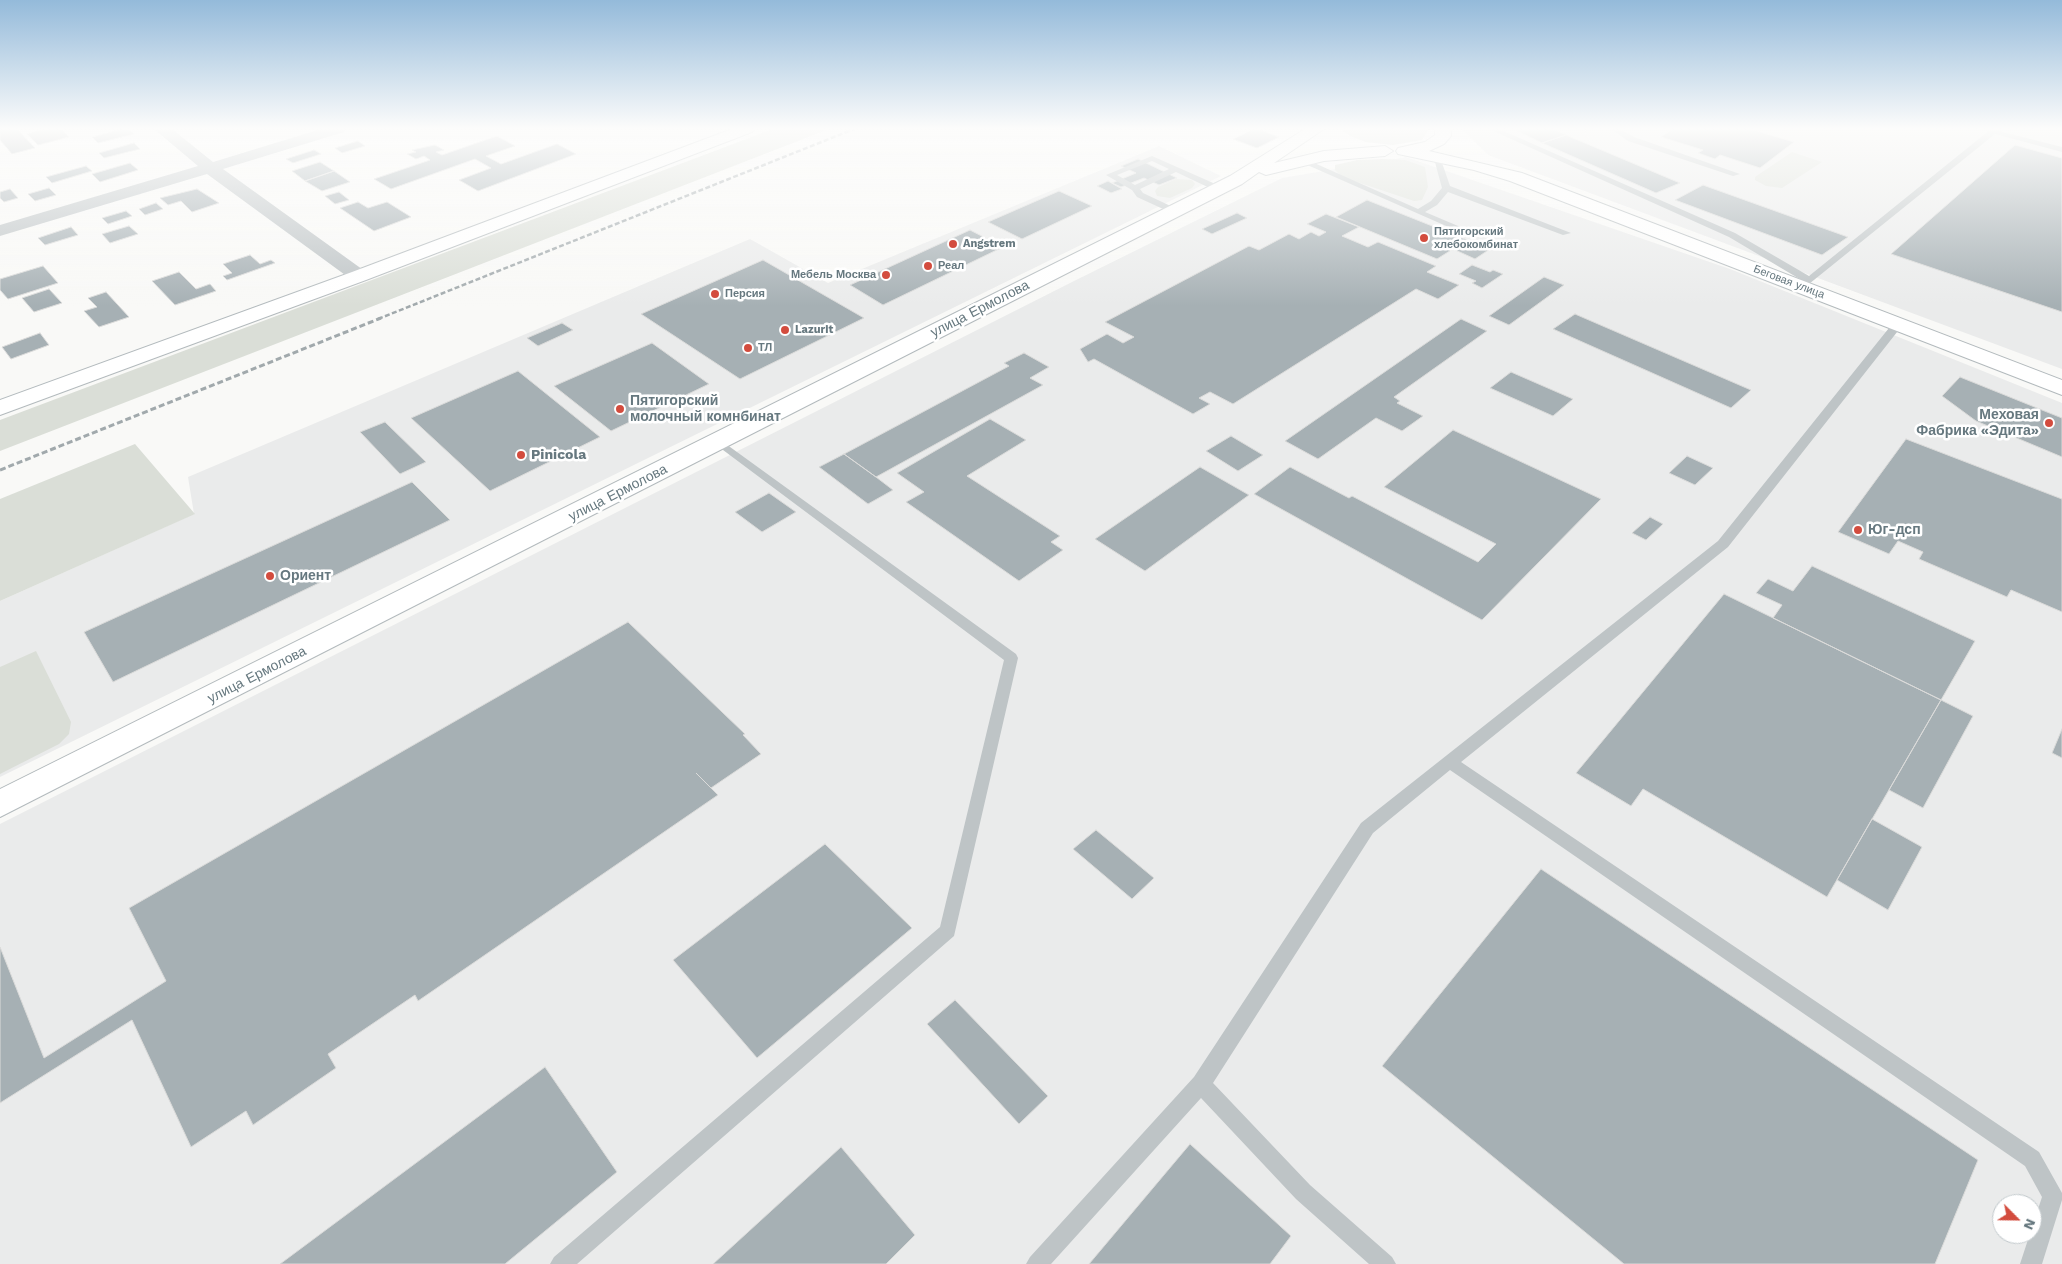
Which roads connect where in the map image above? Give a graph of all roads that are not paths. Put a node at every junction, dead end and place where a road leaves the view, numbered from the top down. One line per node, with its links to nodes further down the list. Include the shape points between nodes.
1 (140, 188): 13 (street)
2 (238, 188): 16 (street)
3 (591, 188): 16 (main road)
4 (1135, 188): 11 (lane, via 1140,195)
5 (1219, 188): 11 (main road, улица Ермолова)
6 (1364, 188): 12 (lane)
7 (1446, 188): 12 (lane, via 1434,203); 14 (lane)
8 (1546, 188): 17 (main road, Беговая улица)
9 (1626, 188): 17 (lane, via 1732,235)
10 (1924, 188): 17 (lane)
11 (1174, 211): 21 (main road, улица Ермолова)
12 (1418, 212): 15 (lane)
13 (0, 231)
14 (1566, 233)
15 (1472, 234)
16 (359, 276): 20 (main road)
17 (1806, 284): 18 (main road, Беговая улица)
18 (1897, 325): 19 (main road, Беговая улица); 22 (lane, via 1722,544)
19 (2062, 388)
20 (0, 408)
21 (718, 442): 23 (main road, улица Ермолова); 25 (lane, via 1011,658 948,931)
22 (1450, 762): 24 (lane, via 1367,828); 28 (lane, via 2032,1159 2053,1196)
23 (0, 804)
24 (1201, 1084): 26 (lane); 27 (lane, via 1303,1192)
25 (561, 1264)
26 (1037, 1264)
27 (1385, 1264)
28 (2031, 1264)

